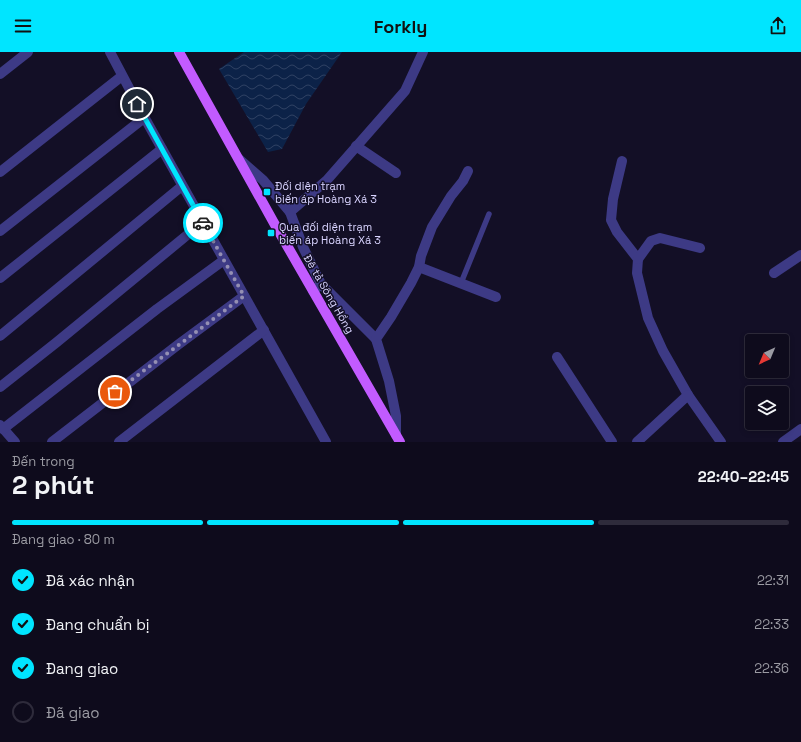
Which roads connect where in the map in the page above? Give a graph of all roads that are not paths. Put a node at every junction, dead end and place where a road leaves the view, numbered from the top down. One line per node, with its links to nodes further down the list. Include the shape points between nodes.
1 (28, 52): 5 (street)
2 (110, 52): 6 (street)
3 (179, 52): 10 (main road, Đê tả Sông Hồng)
4 (423, 52): 8 (street, via 405,91)
5 (0, 74)
6 (122, 76): 7 (street); 13 (street)
7 (144, 118): 9 (street); 19 (street)
8 (356, 146): 14 (street); 16 (street, via 327,180)
9 (162, 149): 15 (street); 26 (street)
10 (238, 158): 16 (street, via 263,180); 29 (main road, Đê tả Sông Hồng)
11 (622, 161): 22 (street, via 611,220)
12 (468, 171): 24 (street, via 432,227)
13 (0, 172)
14 (396, 173)
15 (182, 186): 18 (street); 33 (street)
16 (290, 212): 28 (street)
17 (489, 214): 27 (lane)
18 (203, 222): 23 (street); 36 (street)
19 (0, 231)
20 (700, 248): 22 (street, via 660,238 651,241)
21 (801, 255): 25 (street)
22 (638, 259): 37 (street, via 638,273 648,318 662,351)
23 (224, 260): 30 (street); 38 (street)
24 (419, 267): 27 (street); 34 (street, via 412,283)
25 (774, 273)
26 (0, 278)
27 (461, 283): 31 (street)
28 (321, 284): 29 (street); 34 (street)
29 (313, 290): 40 (main road, Đê tả Sông Hồng)
30 (244, 296): 32 (street); 43 (street)
31 (496, 297)
32 (264, 330): 41 (street); 44 (street)
33 (0, 336)
34 (376, 339): 40 (street, via 390,388)
35 (556, 357): 45 (street)
36 (0, 387)
37 (688, 395): 46 (street); 47 (street)
38 (2, 427): 42 (street)
39 (801, 429): 48 (street)
40 (398, 439)
41 (323, 440)
42 (15, 442)
43 (52, 442)
44 (119, 442)
45 (612, 442)
46 (637, 442)
47 (721, 442)
48 (783, 442)

